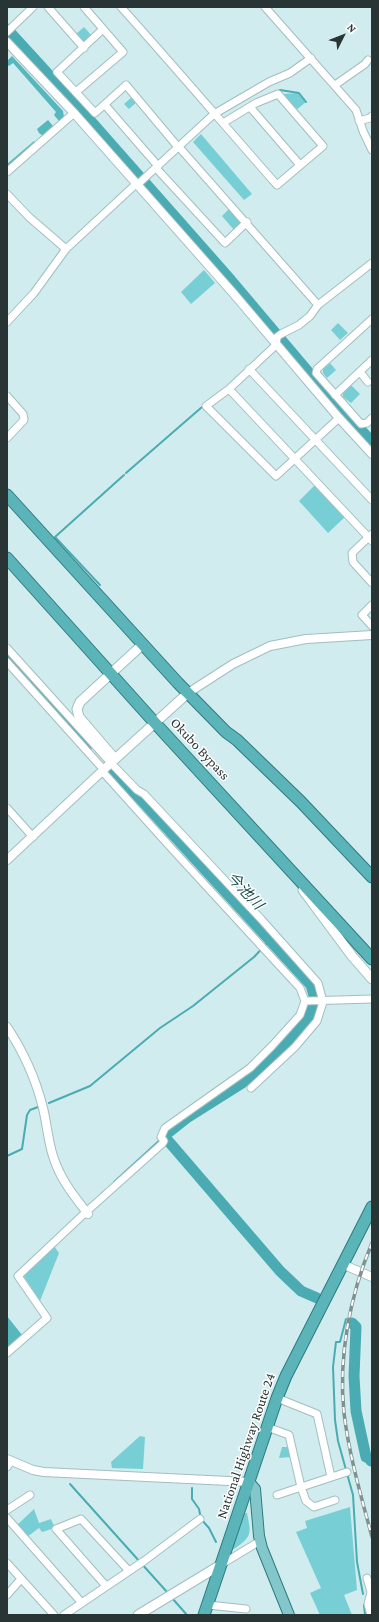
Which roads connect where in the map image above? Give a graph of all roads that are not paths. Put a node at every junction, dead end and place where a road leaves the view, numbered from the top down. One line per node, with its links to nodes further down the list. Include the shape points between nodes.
1 (33, 7): 7 (street)
2 (48, 7): 9 (street)
3 (84, 7): 6 (street)
4 (121, 7): 17 (street)
5 (265, 7): 10 (street)
6 (104, 29): 9 (street); 13 (street, via 123,52)
7 (10, 30)
8 (7, 42): 16 (street)
9 (84, 48): 13 (street, via 57,72)
10 (311, 58): 12 (street); 17 (street, via 290,73 269,82)
11 (368, 60): 12 (street)
12 (335, 86): 19 (street, via 356,110)
13 (76, 92): 14 (street, via 95,113)
14 (104, 105): 21 (street, via 126,85); 24 (street)
15 (250, 107): 20 (street); 23 (street); 23 (street, via 278,94 323,146)
16 (74, 113): 25 (street); 26 (street)
17 (214, 114): 20 (street); 21 (street)
18 (372, 116): 19 (street)
19 (359, 121): 22 (street)
20 (222, 124): 23 (street, via 277,185)
21 (179, 147): 24 (street); 28 (street)
22 (372, 150)
23 (300, 165)
24 (157, 167): 26 (street); 28 (street, via 225,243)
25 (7, 172)
26 (138, 183): 29 (street); 34 (street, via 233,293)
27 (7, 194): 29 (street, via 28,217)
28 (247, 222): 31 (street)
29 (66, 249): 32 (street, via 34,294)
30 (372, 262): 31 (street)
31 (318, 305): 34 (street, via 310,316)
32 (7, 322)
33 (371, 323): 40 (street, via 317,369 316,374)
34 (278, 339): 36 (street); 42 (street)
35 (372, 360): 37 (street)
36 (249, 369): 39 (street); 45 (street)
37 (360, 372): 38 (street); 40 (street)
38 (368, 382)
39 (229, 389): 47 (street); 47 (street, via 206,406 276,476)
40 (336, 395): 43 (street, via 361,424)
41 (7, 396): 44 (street, via 23,414 24,420)
42 (339, 418): 45 (street); 46 (street)
43 (372, 418)
44 (7, 438)
45 (316, 440): 47 (street); 49 (street)
46 (372, 454)
47 (295, 458): 50 (street)
48 (7, 495): 56 (highway)
49 (372, 500)
50 (371, 538): 52 (street, via 352,553 353,562)
51 (7, 558): 59 (highway, Okubo Bypass)
52 (372, 582)
53 (372, 605): 54 (street, via 362,615)
54 (372, 626)
55 (372, 635): 60 (street, via 306,640 270,646 233,664)
56 (143, 644): 59 (main road); 60 (highway)
57 (7, 648): 63 (street)
58 (7, 662): 64 (street)
59 (110, 674): 61 (highway, Okubo Bypass); 63 (main road, via 80,702 77,709 80,717)
60 (188, 693): 61 (main road); 62 (highway)
61 (155, 723): 63 (main road); 68 (highway, Okubo Bypass)
62 (255, 758): 69 (highway); 70 (main road)
63 (113, 761): 64 (street); 74 (street, via 137,790 144,794 311,973 318,983)
64 (104, 770): 66 (street); 75 (street, via 173,850 300,988)
65 (7, 808): 66 (street)
66 (33, 837): 67 (street)
67 (7, 860)
68 (284, 863): 71 (highway, Okubo Bypass); 72 (main road, via 327,924)
69 (372, 877)
70 (372, 884)
71 (372, 959)
72 (369, 976)
73 (372, 999): 74 (street)
74 (322, 1000): 75 (street); 77 (street, via 320,1015 312,1028)
75 (305, 1001): 79 (street, via 300,1015 250,1068 165,1128 162,1144)
76 (7, 1027): 79 (street, via 36,1084 53,1157 59,1171)
77 (250, 1088)
78 (372, 1207): 80 (highway, National Highway Route 24)
79 (87, 1213): 82 (street, via 18,1276 47,1318)
80 (342, 1264): 81 (street); 83 (highway, National Highway Route 24)
81 (372, 1277)
82 (7, 1353)
83 (277, 1398): 84 (highway, National Highway Route 24); 87 (street, via 316,1414)
84 (266, 1427): 88 (highway, National Highway Route 24); 89 (street, via 289,1435)
85 (8, 1462): 88 (street, via 44,1472)
86 (347, 1472): 87 (street)
87 (331, 1477): 89 (street)
88 (249, 1482): 96 (main road, via 255,1489); 98 (highway, National Highway Route 24)
89 (301, 1487): 91 (street); 92 (street, via 306,1501 314,1506)
90 (30, 1495): 93 (street)
91 (277, 1495)
92 (335, 1500)
93 (7, 1510)
94 (7, 1518): 104 (street)
95 (200, 1519): 99 (street)
96 (260, 1541): 98 (street); 110 (main road)
97 (7, 1563): 101 (street)
98 (222, 1564): 106 (highway, National Highway Route 24); 109 (main road)
99 (129, 1571): 102 (street); 102 (street, via 81,1519 56,1529)
100 (367, 1578): 111 (street, via 371,1592 368,1604)
101 (21, 1579): 103 (street); 107 (street)
102 (106, 1586): 104 (street)
103 (7, 1595)
104 (82, 1603): 108 (street)
105 (246, 1609): 106 (street)
106 (206, 1610)
107 (54, 1615)
108 (64, 1615)
109 (138, 1615)
110 (289, 1615)
111 (371, 1615)

